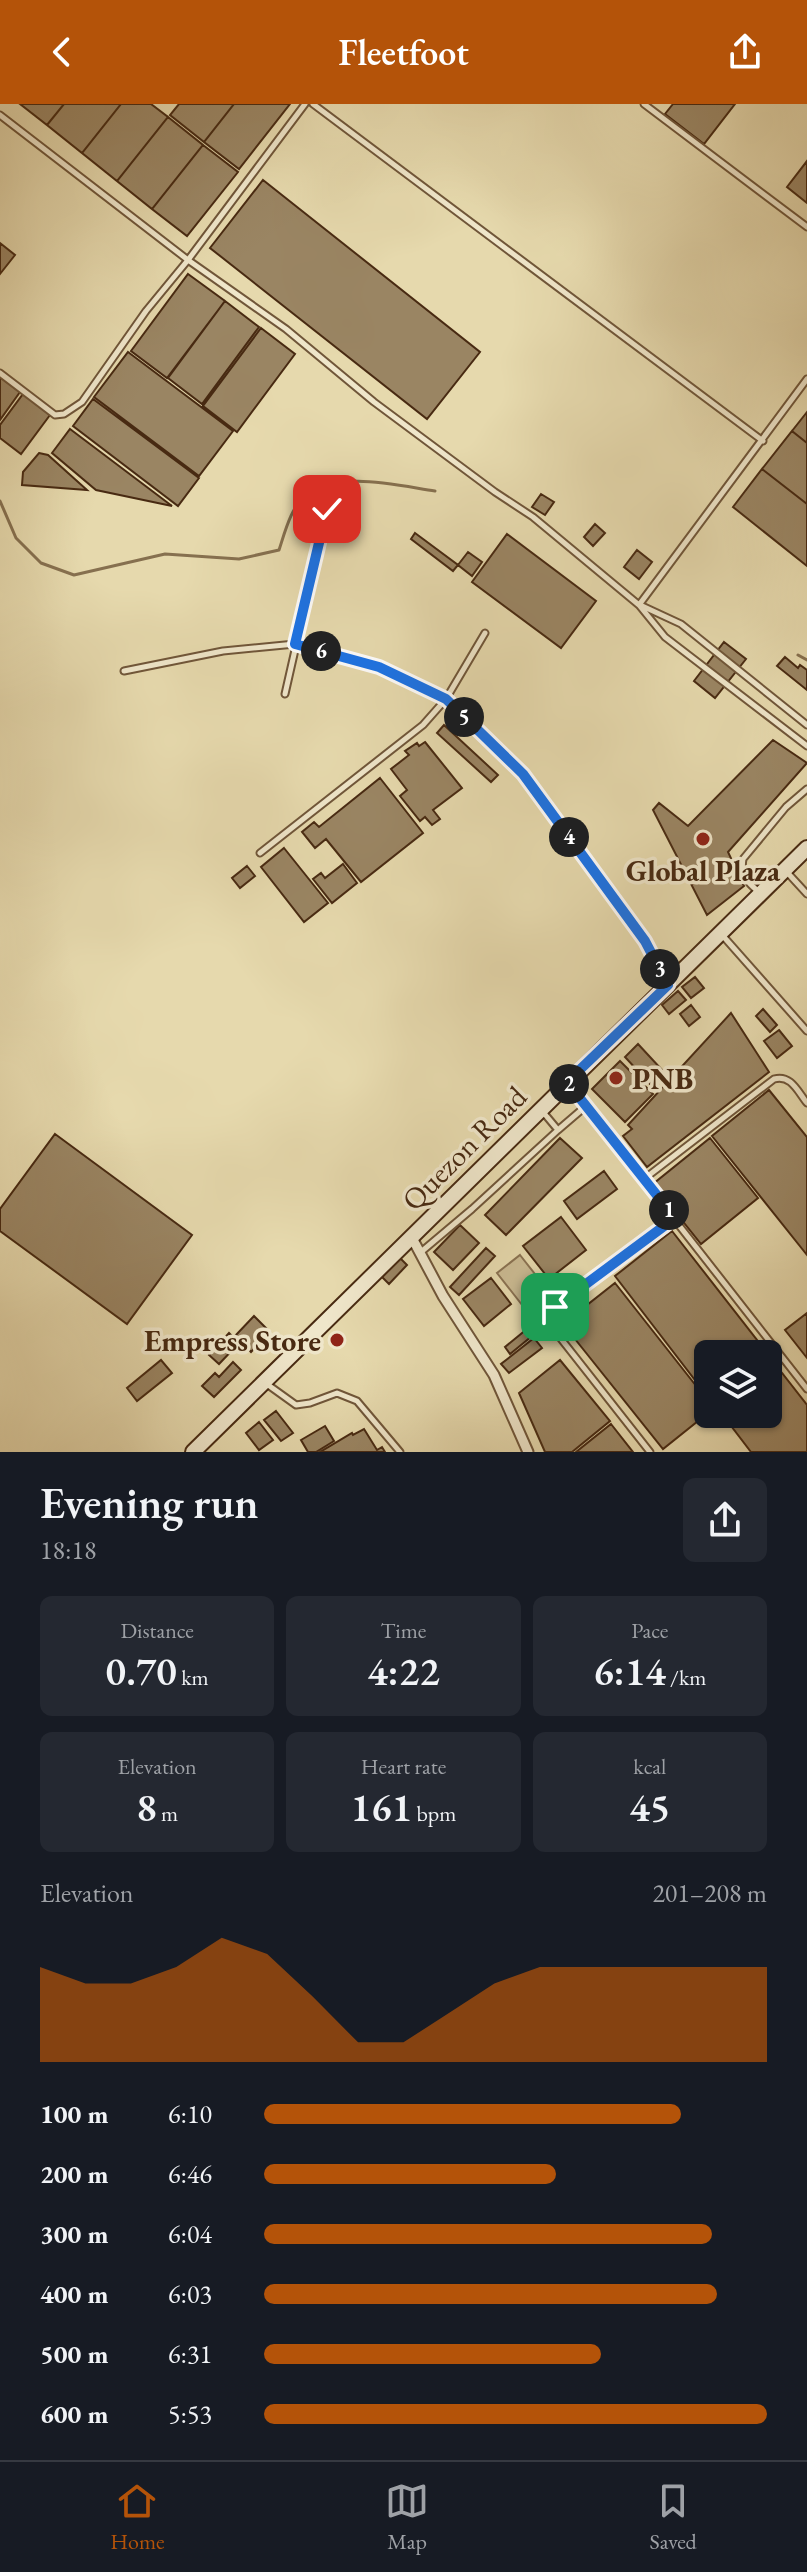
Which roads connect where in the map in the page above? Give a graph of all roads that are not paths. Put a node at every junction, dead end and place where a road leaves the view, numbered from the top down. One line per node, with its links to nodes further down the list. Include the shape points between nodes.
1 (305, 104): 6 (lane)
2 (313, 104): 9 (lane)
3 (644, 104): 5 (lane)
4 (0, 115): 6 (lane)
5 (807, 227)
6 (188, 260): 7 (lane, via 71,411 55,415); 11 (lane, via 533,517)
7 (0, 373)
8 (807, 379): 9 (lane)
9 (763, 441): 11 (lane)
10 (327, 509): 13 (lane)
11 (639, 605): 17 (lane, via 681,624); 18 (lane, via 665,637)
12 (485, 633): 16 (lane)
13 (295, 644): 14 (lane, via 223,651); 15 (lane); 16 (lane, via 379,667)
14 (124, 671)
15 (285, 694)
16 (446, 699): 21 (lane, via 423,725); 26 (lane, via 523,774 645,941)
17 (807, 725)
18 (807, 746)
19 (807, 789): 23 (lane, via 743,859 747,882)
20 (807, 848): 22 (main road, Quezon Road)
21 (260, 853)
22 (785, 870): 23 (main road, Quezon Road); 24 (lane)
23 (760, 893): 25 (main road, Quezon Road)
24 (807, 894)
25 (720, 933): 26 (main road, Quezon Road); 27 (lane)
26 (668, 985): 28 (main road, Quezon Road)
27 (807, 1031)
28 (567, 1082): 30 (lane); 31 (main road, Quezon Road)
29 (807, 1103): 33 (lane, via 788,1079 774,1079)
30 (586, 1106): 32 (lane); 33 (lane)
31 (540, 1109): 32 (lane); 35 (main road, Quezon Road)
32 (558, 1130): 36 (lane)
33 (644, 1179): 34 (lane)
34 (675, 1218): 38 (lane); 42 (lane, via 555,1307 549,1319)
35 (411, 1236): 36 (street); 37 (main road, Quezon Road)
36 (421, 1252): 41 (street, via 494,1375)
37 (264, 1382): 39 (main road, Quezon Road); 40 (lane, via 296,1405 337,1393 357,1401)
38 (807, 1389)
39 (193, 1452)
40 (400, 1452)
41 (528, 1452)
42 (650, 1452)

